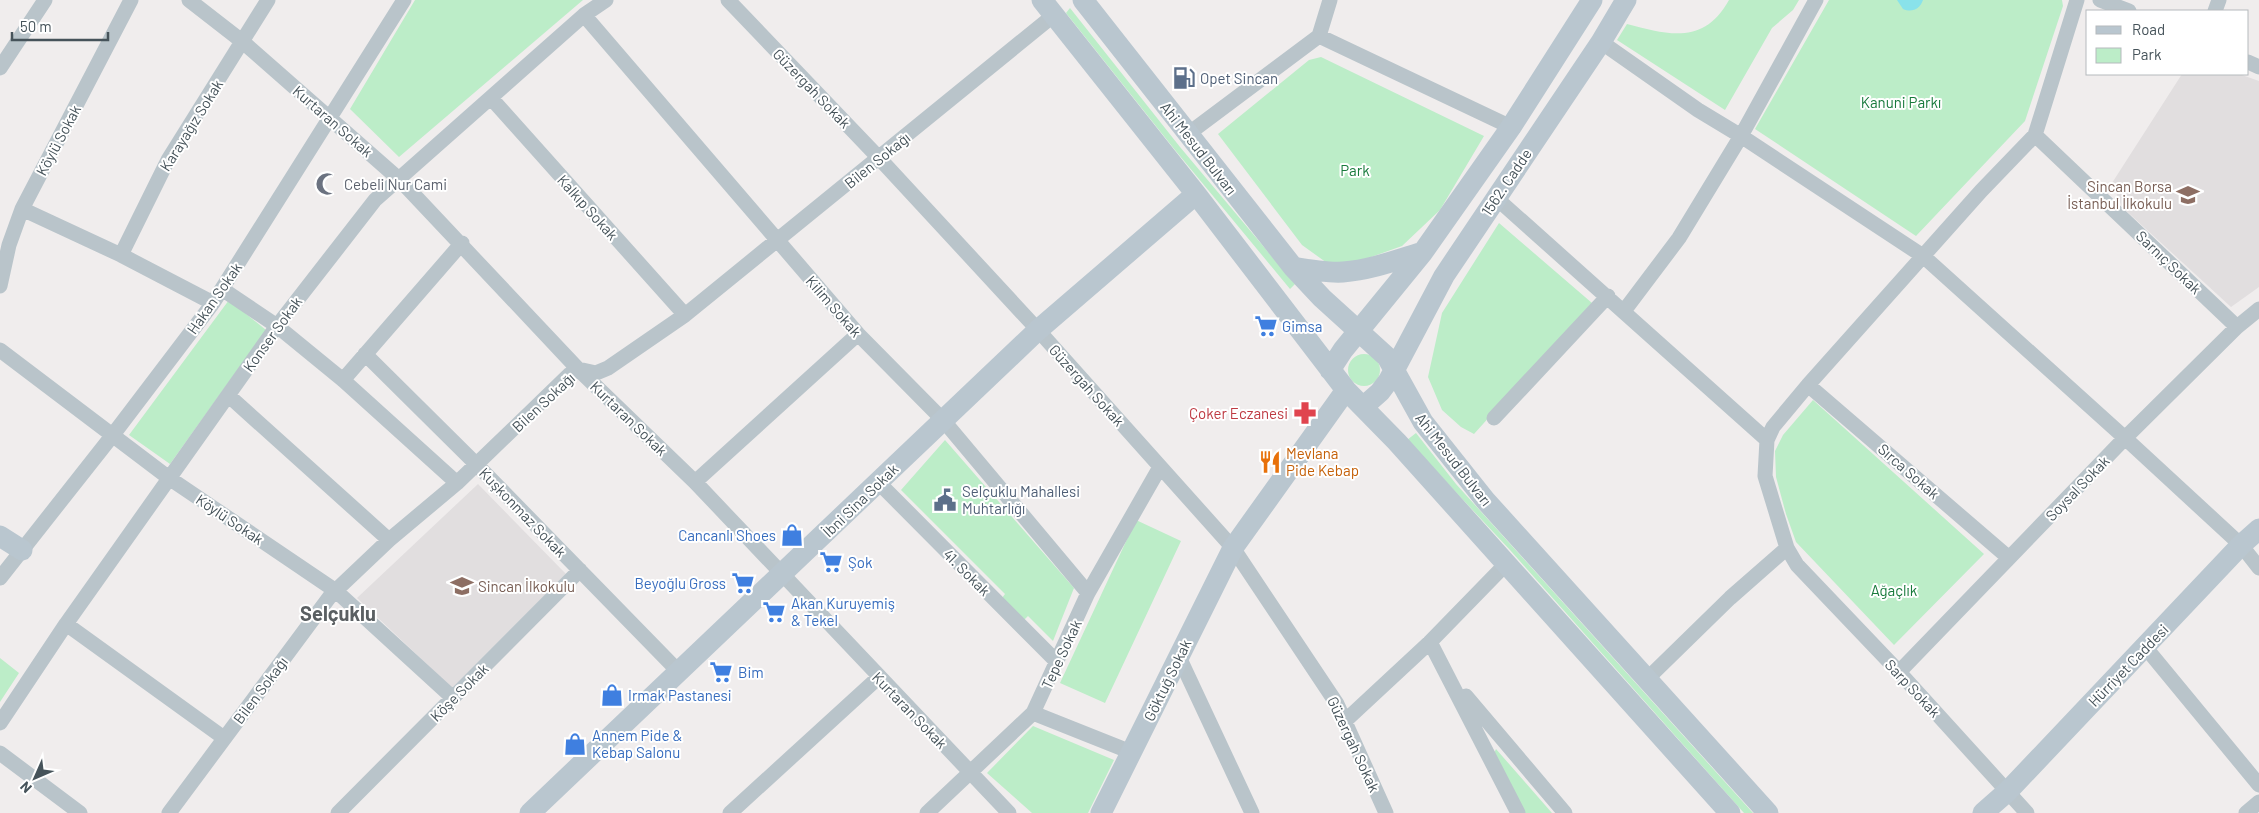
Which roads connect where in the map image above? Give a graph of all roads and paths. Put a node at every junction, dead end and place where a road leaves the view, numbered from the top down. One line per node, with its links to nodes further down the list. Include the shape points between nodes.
1 (46, 0): 21 (street)
2 (131, 0): 32 (street, Köylü Sokak)
3 (189, 0): 19 (street, Kurtaran Sokak)
4 (268, 0): 19 (street, Karayağız Sokak)
5 (404, 0): 23 (street, Hakan Sokak)
6 (606, 0): 17 (street, Konser Sokak)
7 (728, 0): 28 (street, Güzergah Sokak)
8 (1083, 0): 25 (main road, Ahi Mesud Bulvarı)
9 (1330, 0): 18 (street)
10 (1592, 0): 24 (main road, 1562. Cadde)
11 (1626, 0): 20 (main road, 1562. Cadde)
12 (1816, 0): 27 (street)
13 (2076, 0): 26 (street)
14 (2100, 0): 16 (street)
15 (1048, 7): 28 (street, Bilen Sokağı); 30 (main road, Ahi Mesud Bulvarı)
16 (2126, 10)
17 (584, 15): 22 (street, Konser Sokak); 33 (street, Kilim Sokak)
18 (1319, 36): 24 (street); 25 (street)
19 (244, 42): 23 (street, Kurtaran Sokak); 36 (street, Karayağız Sokak, via 168,160)
20 (1602, 42): 27 (street, via 1698,110); 31 (main road, 1562. Cadde)
21 (0, 68)
22 (491, 98): 29 (street, Konser Sokak); 45 (street, Kalkıp Sokak)
23 (330, 118): 29 (street, Kurtaran Sokak); 40 (street, Hakan Sokak)
24 (1511, 127): 35 (main road, 1562. Cadde)
25 (1188, 134): 38 (main road, Ahi Mesud Bulvarı)
26 (2035, 135): 37 (street); 47 (street, Sarnıç Sokak)
27 (1741, 136): 37 (street); 44 (street, via 1679,238)
28 (879, 158): 33 (street, Bilen Sokağı); 48 (street, Güzergah Sokak)
29 (400, 180): 34 (street, Kurtaran Sokak); 46 (street, Konser Sokak, via 375,200)
30 (1196, 194): 48 (main road, İbni Sina Sokak); 55 (main road, Ahi Mesud Bulvarı)
31 (1495, 197): 41 (street); 54 (main road, 1562. Cadde, via 1444,276)
32 (22, 209): 36 (street); 39 (street, Köylü Sokak, via 9,245)
33 (777, 240): 45 (street, Bilen Sokağı); 50 (street, Kilim Sokak)
34 (462, 243): 52 (street); 53 (street, Kurtaran Sokak)
35 (1423, 252): 38 (main road, via 1344,272); 49 (main road, 1562. Cadde)
36 (121, 255): 42 (street)
37 (1922, 256): 57 (street); 64 (street)
38 (1293, 267): 49 (main road, Ahi Mesud Bulvarı)
39 (0, 286)
40 (222, 288): 42 (street, Hakan Sokak); 46 (street)
41 (1608, 296): 44 (street); 61 (street)
42 (213, 302): 63 (street, Hakan Sokak)
43 (2259, 309): 47 (street, Soysal Sokak)
44 (1624, 311): 65 (street)
45 (685, 315): 53 (street, Bilen Sokağı, via 608,368 596,373)
46 (277, 326): 56 (street); 59 (street, Konser Sokak)
47 (2237, 327): 64 (street, Soysal Sokak)
48 (1038, 330): 62 (main road, İbni Sina Sokak); 67 (street, Güzergah Sokak)
49 (1360, 331): 54 (main road, Ahi Mesud Bulvarı, via 1380,349); 55 (main road, 1562. Cadde)
50 (858, 334): 62 (street, Kilim Sokak); 69 (street)
51 (0, 350): 63 (street, Köylü Sokak)
52 (365, 354): 56 (street); 66 (street, Kuşkonmaz Sokak)
53 (578, 369): 66 (street, Bilen Sokağı); 69 (street, Kurtaran Sokak)
54 (1395, 369): 60 (main road, 1562. Cadde, via 1380,392); 96 (main road, Ahi Mesud Bulvarı, via 1424,422 1452,461)
55 (1330, 370): 58 (main road, Ahi Mesud Bulvarı)
56 (343, 380): 71 (street)
57 (1808, 384): 65 (street, via 1773,427); 79 (street, Sırca Sokak)
58 (1346, 390): 60 (main road, Ahi Mesud Bulvarı); 76 (main road, Göktuğ Sokak)
59 (229, 396): 68 (street, Konser Sokak); 74 (street)
60 (1363, 407): 80 (main road, Ahi Mesud Bulvarı)
61 (1494, 418)
62 (944, 420): 70 (main road, İbni Sina Sokak); 86 (street, Kilim Sokak)
63 (112, 436): 68 (street, Köylü Sokak); 78 (street, Hakan Sokak)
64 (2125, 438): 75 (street); 79 (street, Soysal Sokak)
65 (1767, 440): 77 (street, Sarp Sokak, via 1765,476)
66 (477, 465): 71 (street, Bilen Sokağı); 82 (street, Kuşkonmaz Sokak)
67 (1160, 467): 76 (street, Güzergah Sokak); 86 (street, Tepe Sokak)
68 (169, 478): 85 (street, Köylü Sokak); 87 (street, Konser Sokak)
69 (695, 482): 83 (street, Kurtaran Sokak)
70 (878, 482): 83 (main road, İbni Sina Sokak); 91 (street, 41. Sokak)
71 (457, 483): 74 (street, Bilen Sokağı)
72 (2259, 529): 75 (main road, Hürriyet Caddesi)
73 (0, 536): 78 (main road)
74 (389, 540): 85 (street, Bilen Sokağı)
75 (2241, 545): 81 (street); 89 (main road, Hürriyet Caddesi)
76 (1233, 548): 90 (main road, Göktuğ Sokak); 99 (street, Güzergah Sokak, via 1337,704)
77 (1787, 548): 93 (street, Sarp Sokak, via 1797,565); 96 (street)
78 (22, 550): 84 (street, Hakan Sokak)
79 (2009, 558): 93 (street, Soysal Sokak)
80 (1506, 564): 88 (street); 120 (main road, Ahi Mesud Bulvarı)
81 (2259, 568)
82 (580, 570): 92 (street, Kuşkonmaz Sokak); 97 (street, Köşe Sokak)
83 (783, 573): 92 (main road, İbni Sina Sokak); 94 (street, Kurtaran Sokak)
84 (0, 578)
85 (336, 591): 97 (street, Köylü Sokak); 101 (street, Bilen Sokağı)
86 (1088, 593): 91 (street, Tepe Sokak)
87 (66, 624): 100 (street, Konser Sokak); 101 (street)
88 (1430, 642): 95 (street); 99 (street)
89 (2146, 648): 105 (street); 107 (main road, Hürriyet Caddesi)
90 (1179, 657): 102 (main road, Göktuğ Sokak); 108 (street)
91 (1057, 662): 98 (street, Tepe Sokak)
92 (679, 672): 112 (main road, İbni Sina Sokak)
93 (1898, 672): 107 (street, Sarp Sokak)
94 (879, 677): 104 (street, Kurtaran Sokak); 113 (street)
95 (1450, 677): 118 (street); 119 (street)
96 (1646, 680): 121 (main road, Ahi Mesud Bulvarı)
97 (453, 698): 111 (street, Köşe Sokak)
98 (1033, 714): 102 (street); 104 (street, Tepe Sokak)
99 (1345, 721): 117 (street, Güzergah Sokak)
100 (0, 723)
101 (224, 738): 110 (street, Bilen Sokağı)
102 (1131, 752): 116 (main road, Göktuğ Sokak)
103 (0, 754): 109 (street)
104 (970, 773): 114 (street, Tepe Sokak); 115 (street, Kurtaran Sokak)
105 (2259, 785)
106 (2259, 802): 123 (street)
107 (1994, 805): 122 (street, Sarp Sokak)
108 (1247, 810)
109 (80, 813)
110 (169, 813)
111 (338, 813)
112 (530, 813)
113 (730, 813)
114 (927, 813)
115 (1010, 813)
116 (1101, 813)
117 (1386, 813)
118 (1518, 813)
119 (1565, 813)
120 (1730, 813)
121 (1768, 813)
122 (2027, 813)
123 (2246, 813)

